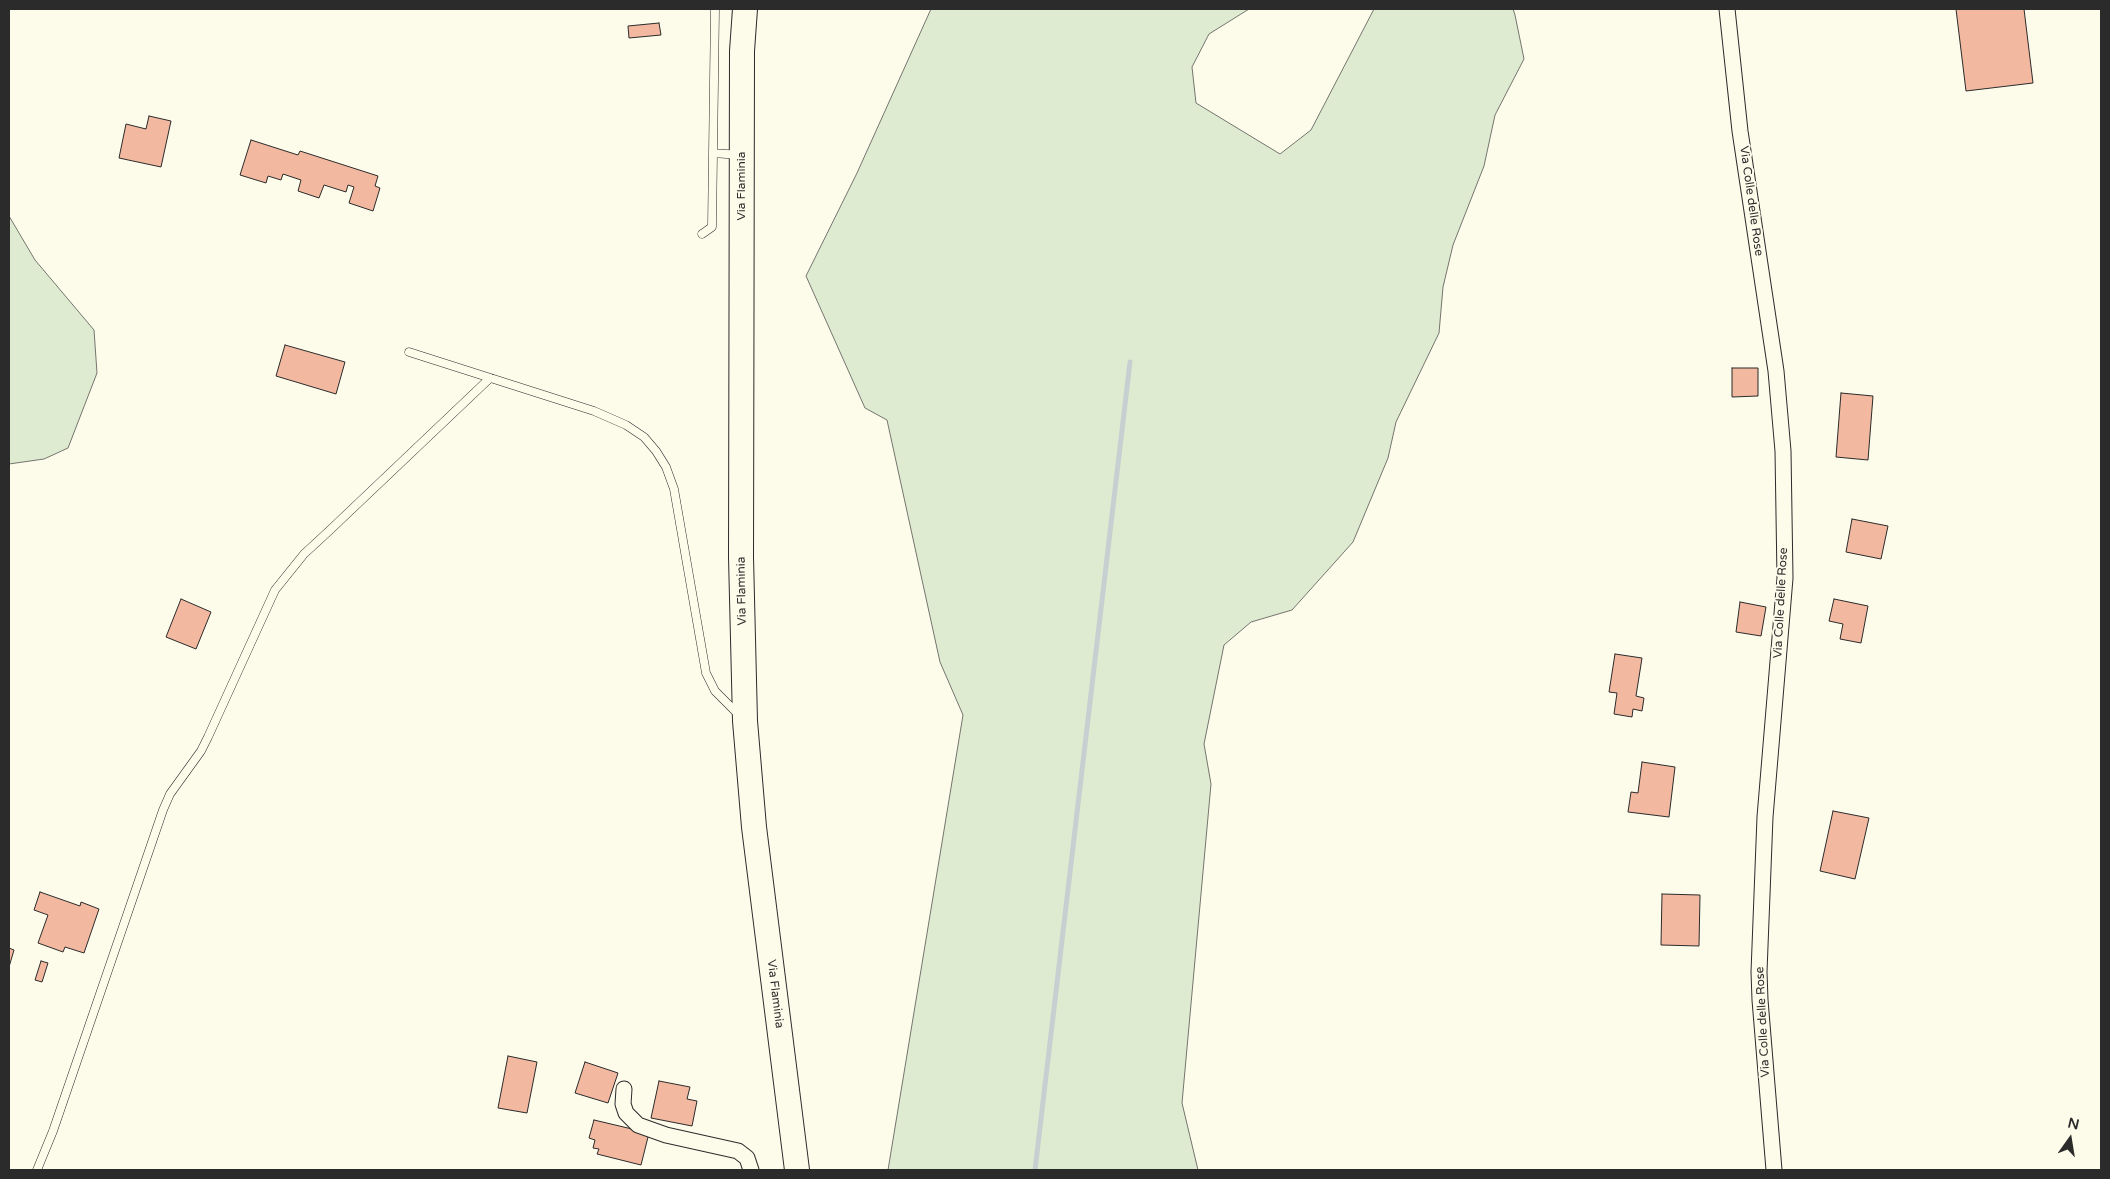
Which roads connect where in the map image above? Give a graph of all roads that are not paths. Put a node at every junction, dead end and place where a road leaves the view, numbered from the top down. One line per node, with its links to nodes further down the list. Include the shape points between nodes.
1 (715, 9): 4 (lane)
2 (745, 9): 5 (main road, Via Flaminia)
3 (1728, 9): 14 (street, Via Colle delle Rose, via 1740,131 1776,370 1783,451 1785,578 1766,817 1759,972)
4 (714, 153): 5 (lane); 6 (lane, via 712,228)
5 (742, 155): 9 (main road, Via Flaminia, via 741,557)
6 (702, 234)
7 (409, 352): 8 (lane)
8 (490, 378): 9 (lane, via 610,417 644,437 656,451 674,489 706,674 714,690); 11 (lane, via 304,554 275,590 201,751 170,794 163,810)
9 (746, 721): 13 (main road, Via Flaminia, via 760,875)
10 (624, 1089): 12 (street, via 626,1113 638,1125 666,1135 738,1151 747,1158)
11 (37, 1170)
12 (751, 1170)
13 (797, 1170)
14 (1774, 1170)

